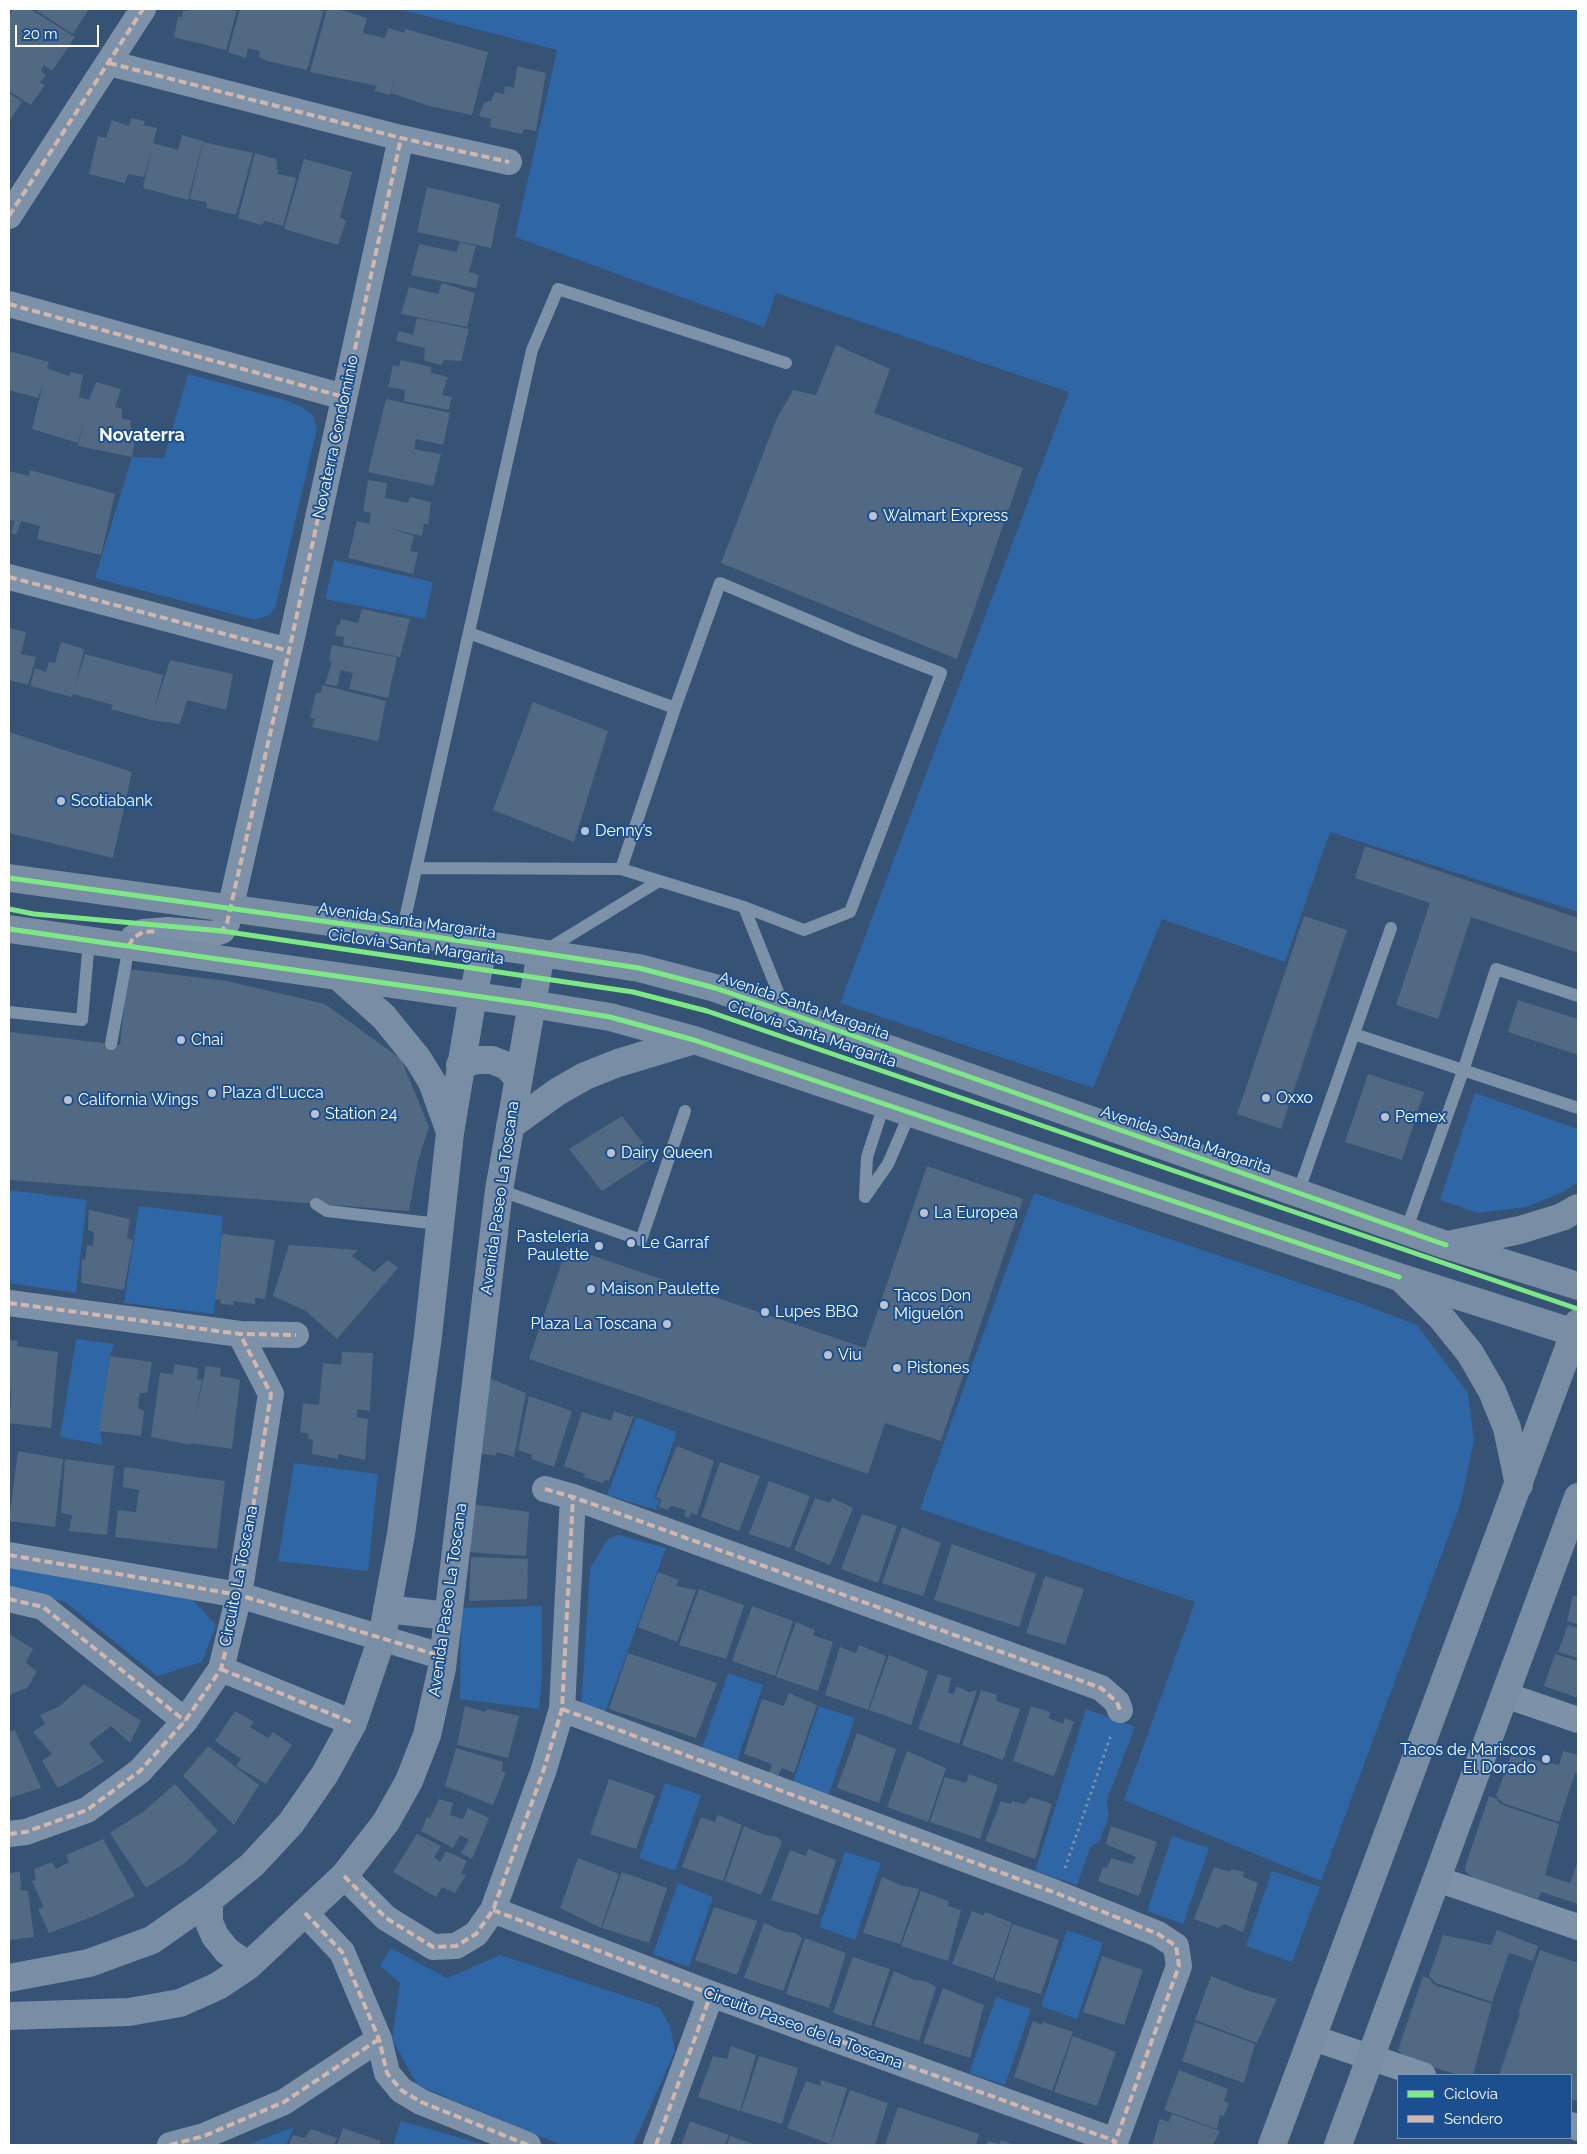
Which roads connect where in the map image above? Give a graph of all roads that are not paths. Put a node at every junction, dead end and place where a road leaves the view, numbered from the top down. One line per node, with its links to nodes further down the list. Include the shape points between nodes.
1 (143, 9): 2 (street)
2 (109, 63): 3 (street); 5 (street)
3 (402, 138): 4 (street); 8 (street, Novaterra Condominio)
4 (509, 162)
5 (9, 216)
6 (9, 304): 8 (street)
7 (786, 363): 10 (lane, via 558,289 532,350)
8 (344, 397): 11 (street, Novaterra Condominio)
9 (9, 577): 11 (street)
10 (468, 633): 12 (lane); 13 (lane)
11 (289, 651): 18 (street, Novaterra Condominio)
12 (675, 708): 14 (lane); 17 (lane, via 720,583 941,673 850,912 804,930)
13 (416, 868): 14 (lane); 21 (lane)
14 (621, 869): 16 (lane)
15 (9, 878): 18 (main road, Avenida Santa Margarita)
16 (659, 881): 17 (lane); 25 (lane)
17 (744, 907): 31 (lane)
18 (230, 908): 21 (main road, Avenida Santa Margarita); 24 (street, Novaterra Condominio, via 222,931 205,934 168,930 142,932 133,938)
19 (1391, 928): 32 (lane)
20 (9, 929): 22 (main road)
21 (402, 932): 23 (main road, Avenida Santa Margarita)
22 (89, 940): 24 (main road); 30 (lane, via 82,1020)
23 (484, 945): 25 (main road, Avenida Santa Margarita); 27 (main road)
24 (129, 946): 26 (main road); 34 (lane)
25 (541, 954): 29 (main road, Avenida Paseo La Toscana); 31 (main road, Avenida Santa Margarita, via 639,968 715,988)
26 (339, 977): 27 (main road); 43 (main road, via 384,1017 418,1059 432,1082)
27 (473, 995): 29 (main road); 35 (main road)
28 (1578, 996): 36 (lane, via 1496,969)
29 (532, 1004): 33 (main road, via 610,1017); 37 (main road, Avenida Paseo La Toscana)
30 (9, 1012)
31 (786, 1012): 45 (main road, Avenida Santa Margarita)
32 (1354, 1034): 36 (lane); 45 (lane)
33 (694, 1040): 38 (main road); 42 (main road, via 585,1076)
34 (111, 1044)
35 (460, 1065): 37 (main road, via 492,1060 507,1066); 43 (main road)
36 (1463, 1071): 39 (lane); 49 (lane)
37 (518, 1077): 42 (main road, Avenida Paseo La Toscana)
38 (884, 1104): 41 (main road); 41 (lane, via 868,1157 865,1197 888,1164)
39 (1578, 1108)
40 (685, 1111): 44 (lane, via 641,1240)
41 (910, 1113): 51 (main road)
42 (510, 1126): 44 (main road, Avenida Paseo La Toscana)
43 (450, 1133): 48 (main road)
44 (499, 1190): 66 (main road, Avenida Paseo La Toscana)
45 (1298, 1193): 49 (main road, Avenida Santa Margarita)
46 (316, 1204): 48 (lane, via 327,1211)
47 (1578, 1208): 50 (main road, via 1562,1217 1520,1230)
48 (439, 1224): 65 (main road, via 428,1336 401,1534)
49 (1406, 1231): 50 (main road, Avenida Santa Margarita)
50 (1446, 1245): 52 (main road, Avenida Santa Margarita)
51 (1399, 1277): 54 (main road); 57 (main road, via 1440,1316 1464,1346 1492,1391 1507,1428)
52 (1578, 1286)
53 (9, 1303): 55 (street)
54 (1577, 1330): 57 (main road)
55 (240, 1334): 56 (street); 63 (street, Circuito La Toscana, via 271,1394)
56 (296, 1335)
57 (1519, 1485): 87 (main road)
58 (545, 1489): 59 (street)
59 (573, 1497): 71 (street); 72 (street, via 1100,1688 1117,1702)
60 (1578, 1497): 61 (main road)
61 (1574, 1524): 70 (main road)
62 (9, 1555): 63 (street)
63 (239, 1596): 67 (street); 69 (street, Circuito La Toscana)
64 (9, 1599): 74 (street, via 42,1607)
65 (387, 1608): 66 (main road); 67 (main road)
66 (448, 1616): 68 (main road, Avenida Paseo La Toscana)
67 (382, 1638): 68 (street); 75 (main road)
68 (444, 1657): 77 (main road, Avenida Paseo La Toscana, via 427,1735 409,1781 386,1822)
69 (221, 1669): 74 (street, Circuito La Toscana); 75 (street)
70 (1505, 1695): 73 (street); 78 (main road)
71 (562, 1709): 80 (street); 91 (street, Circuito Paseo de la Toscana, via 1056,1893 1158,1934 1176,1946 1179,1966)
72 (1120, 1710)
73 (1578, 1720)
74 (186, 1722): 76 (street, Circuito La Toscana, via 140,1771 87,1810 26,1832)
75 (353, 1723): 79 (main road, via 325,1774 291,1823 252,1865)
76 (9, 1834)
77 (344, 1876): 80 (street, via 386,1918 433,1947 456,1946 476,1934); 81 (main road, Avenida Paseo La Toscana)
78 (1437, 1879): 82 (street); 89 (main road)
79 (209, 1900): 83 (main road, via 209,1922 214,1936 227,1951); 84 (main road, via 152,1940 89,1963)
80 (493, 1910): 85 (street, Circuito Paseo de la Toscana)
81 (305, 1914): 83 (main road, Avenida Paseo La Toscana); 88 (street, via 342,1952)
82 (1578, 1927)
83 (248, 1966): 86 (main road, Avenida Paseo La Toscana, via 218,1986 180,2004 129,2012)
84 (9, 1978)
85 (711, 1994): 91 (street, Circuito Paseo de la Toscana); 94 (street)
86 (9, 2016)
87 (1312, 2038): 89 (street); 95 (main road)
88 (379, 2039): 92 (street, via 284,2102 204,2136); 93 (street, via 387,2073 401,2090 421,2102)
89 (1371, 2058): 90 (street); 96 (main road)
90 (1420, 2074)
91 (1114, 2143)
92 (170, 2145)
93 (528, 2145)
94 (656, 2145)
95 (1272, 2145)
96 (1338, 2145)

